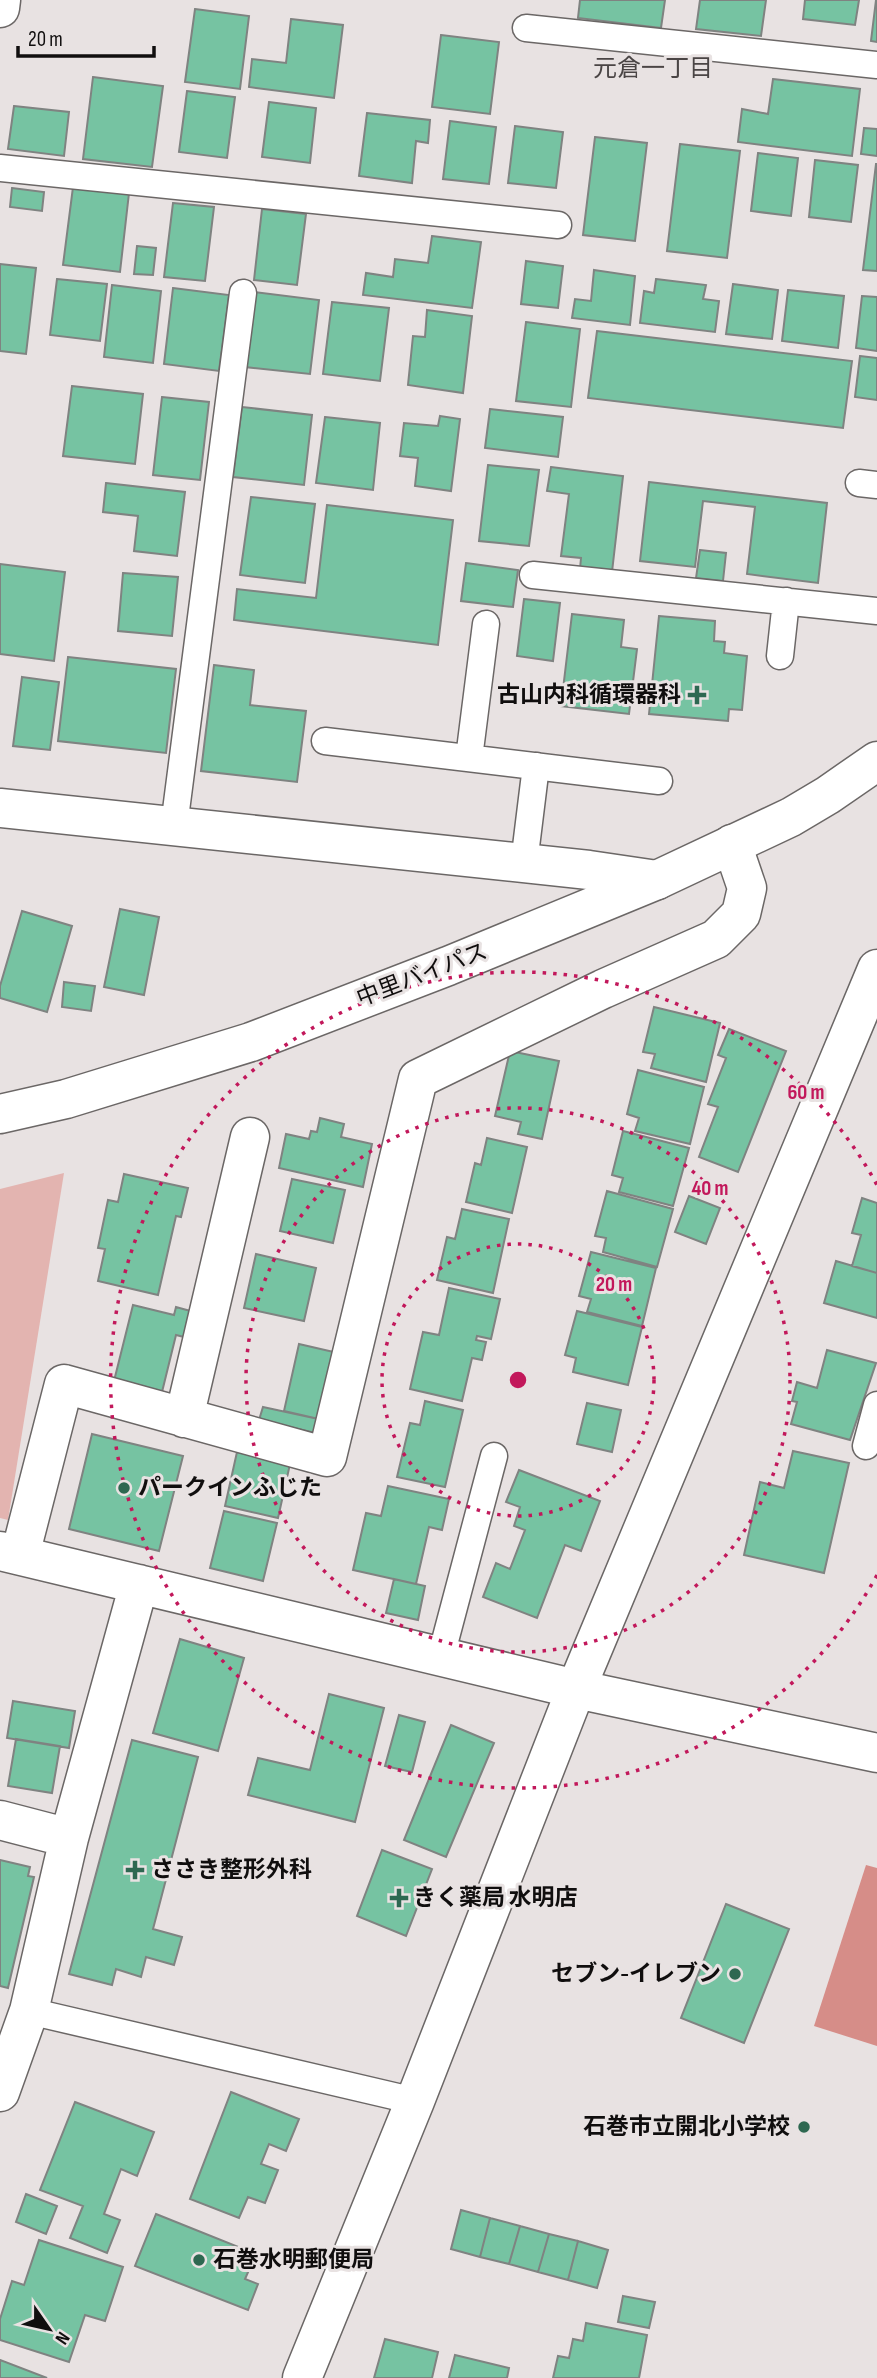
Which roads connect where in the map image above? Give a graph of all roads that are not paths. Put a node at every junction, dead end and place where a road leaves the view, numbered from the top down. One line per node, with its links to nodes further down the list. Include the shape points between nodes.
1 (1, 0): 2 (street)
2 (0, 8)
3 (526, 29): 4 (lane)
4 (877, 65)
5 (0, 168): 6 (lane)
6 (558, 225)
7 (243, 293): 21 (lane)
8 (533, 575): 9 (lane)
9 (786, 601): 10 (lane); 12 (lane)
10 (877, 611)
11 (486, 624): 14 (lane)
12 (780, 656)
13 (325, 741): 14 (lane)
14 (469, 758): 16 (lane)
15 (877, 761): 19 (street, 中里バイパス)
16 (536, 766): 18 (lane); 23 (lane)
17 (877, 778): 19 (street, 中里バイパス)
18 (659, 781)
19 (828, 795): 22 (street, 中里バイパス)
20 (0, 808): 21 (street)
21 (174, 826): 23 (street)
22 (732, 844): 24 (street, 中里バイパス); 29 (street, via 747,888 741,914 716,939 418,1079 327,1457)
23 (524, 863): 24 (street)
24 (657, 880): 26 (street, 中里バイパス, via 251,1041 66,1099)
25 (873, 989): 35 (street)
26 (0, 1114)
27 (250, 1138): 29 (street)
28 (877, 1405): 30 (lane)
29 (184, 1418): 32 (street, via 64,1384)
30 (866, 1446)
31 (494, 1456): 34 (lane)
32 (10, 1553): 33 (street)
33 (139, 1584): 34 (street); 38 (street)
34 (441, 1656): 35 (street)
35 (576, 1689): 36 (street); 41 (street)
36 (877, 1753)
37 (0, 1821): 38 (street)
38 (69, 1838): 39 (street)
39 (29, 2011): 40 (street); 41 (lane)
40 (4, 2068)
41 (415, 2101): 42 (street)
42 (302, 2378)

